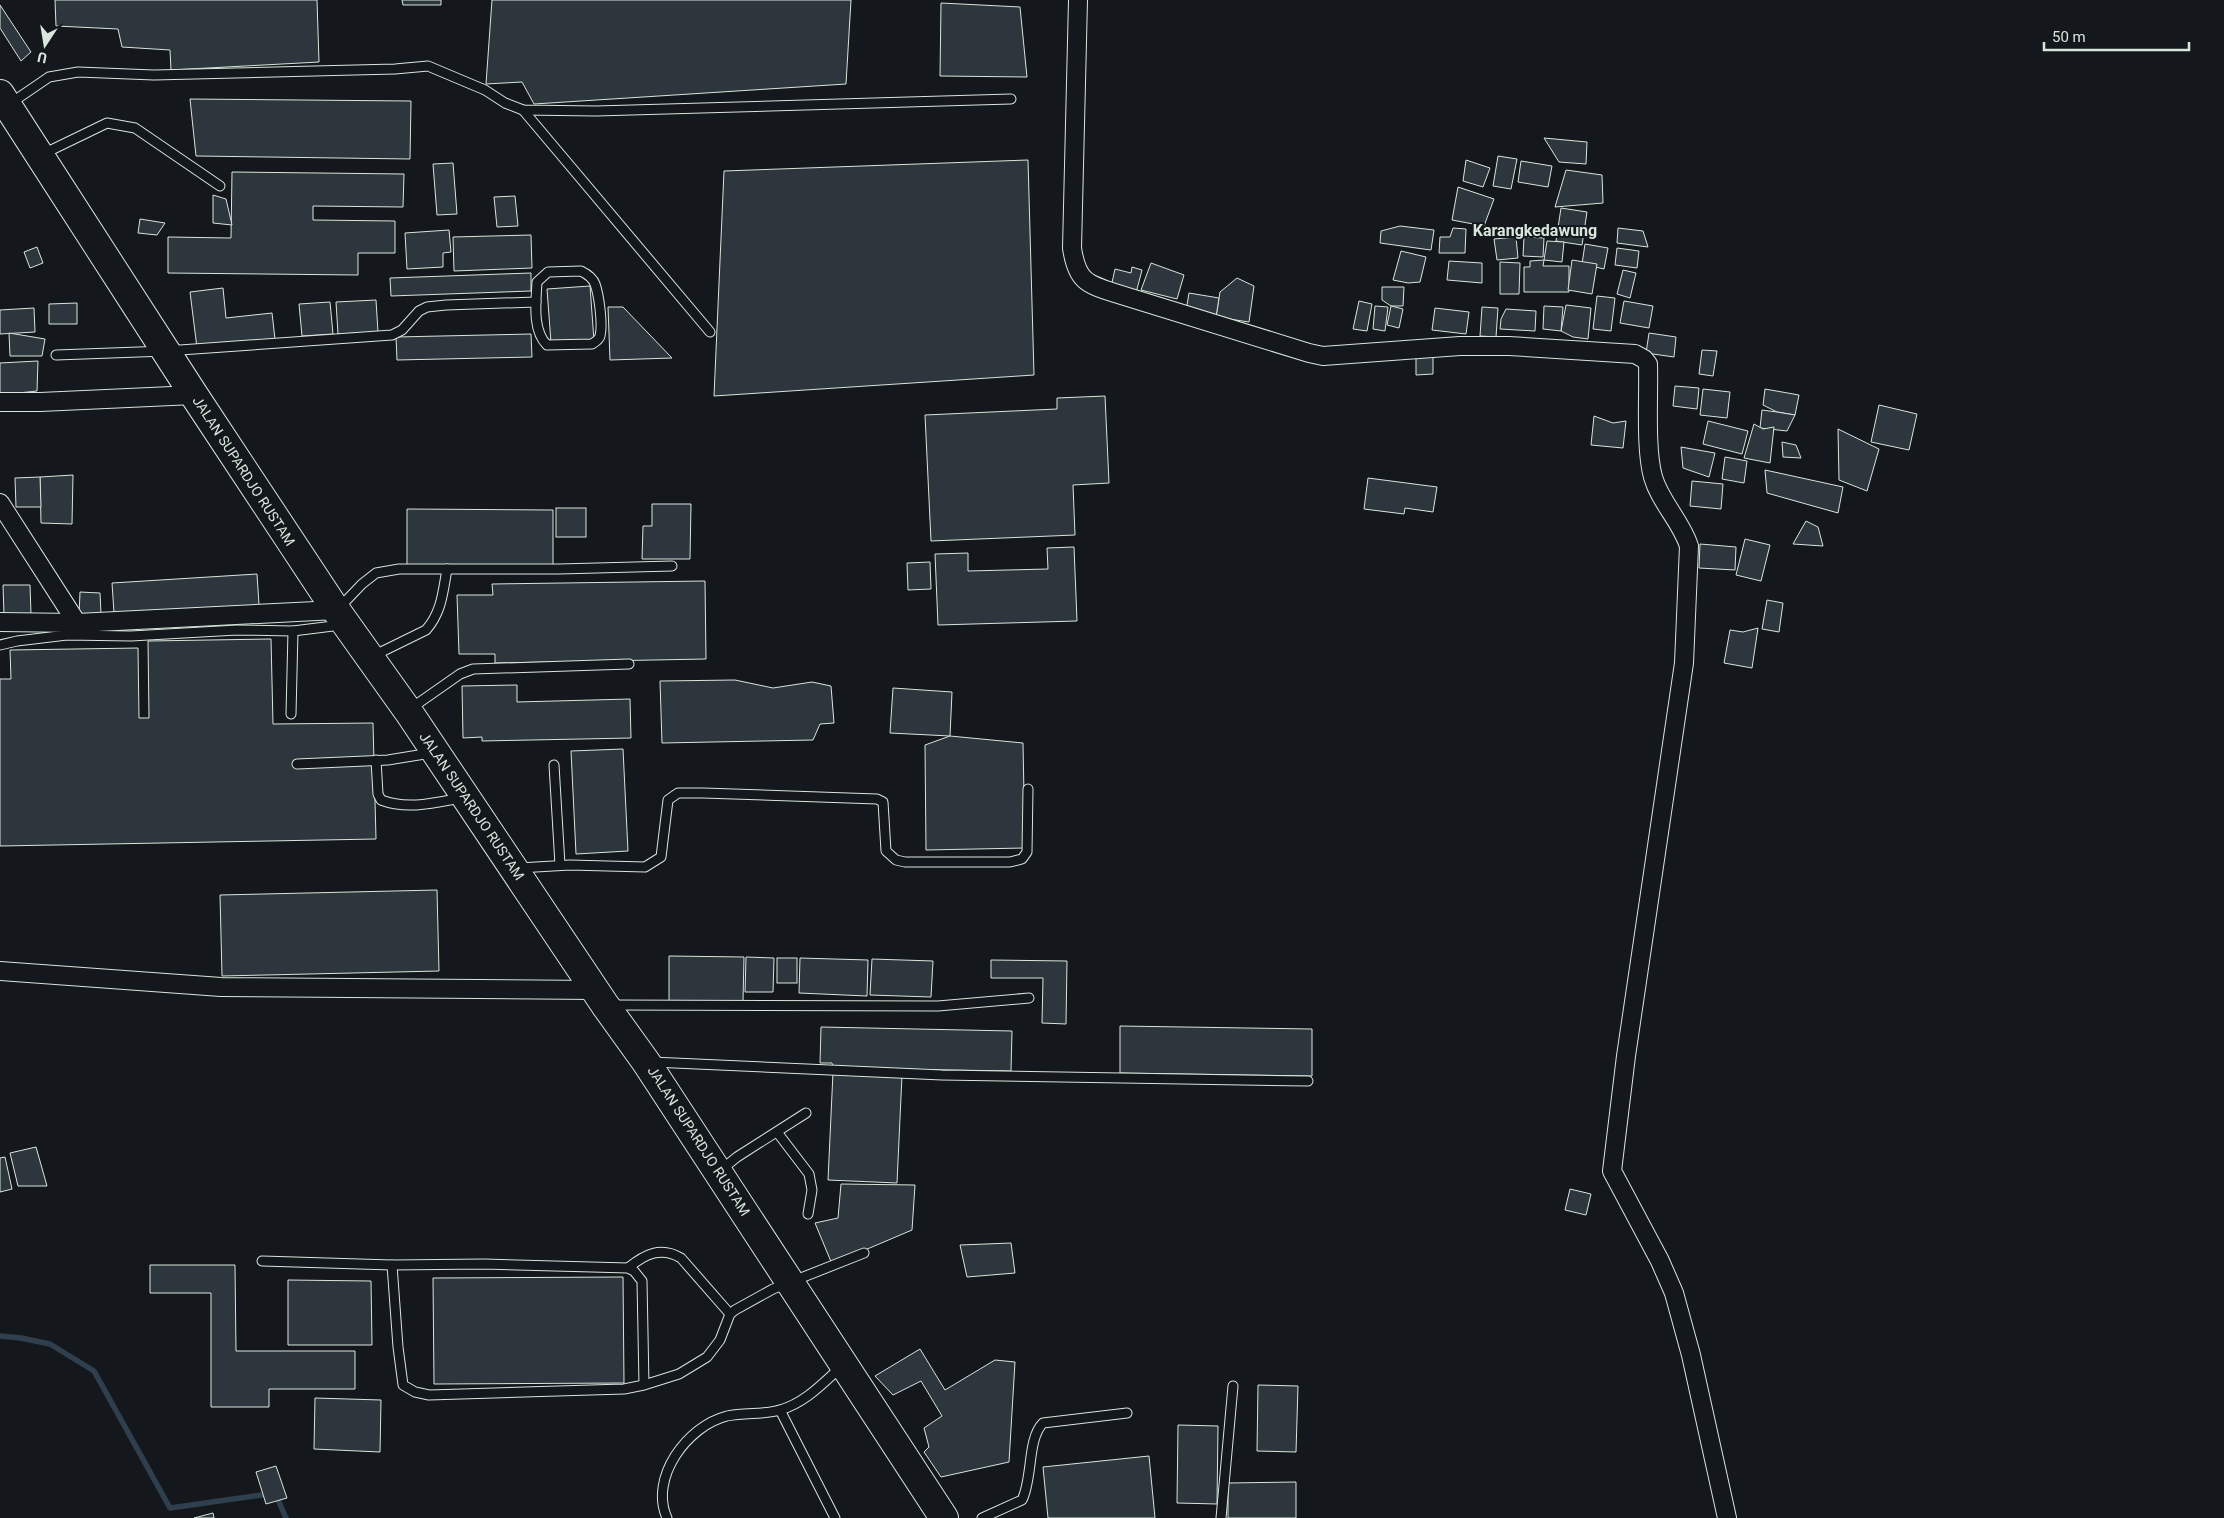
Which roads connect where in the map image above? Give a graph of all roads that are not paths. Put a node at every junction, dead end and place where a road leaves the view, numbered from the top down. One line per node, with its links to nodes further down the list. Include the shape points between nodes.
1 (1078, 0): 58 (street, via 1072,248 1074,265 1082,279 1092,286 1323,356 1460,346 1509,346 1635,354 1648,364 1653,478 1684,531 1689,546 1684,663 1612,1171 1674,1293)
2 (1011, 99): 4 (lane, via 596,112)
3 (4, 100): 4 (lane, via 49,77 78,72 154,75 428,66); 5 (highway, JALAN SUPARDJO RUSTAM)
4 (522, 110): 8 (lane)
5 (40, 155): 6 (lane, via 107,123 121,124 135,128); 9 (highway, JALAN SUPARDJO RUSTAM)
6 (220, 186)
7 (536, 302): 7 (lane, via 537,282 548,272 581,271 589,275 595,283 600,310 598,340 592,344 547,345 537,328); 9 (lane, via 427,307 392,335)
8 (710, 332)
9 (166, 351): 10 (lane); 11 (highway, JALAN SUPARDJO RUSTAM)
10 (56, 354)
11 (194, 394): 12 (street); 16 (highway, JALAN SUPARDJO RUSTAM)
12 (0, 402)
13 (0, 503): 18 (street)
14 (672, 566): 15 (lane)
15 (447, 569): 16 (lane, via 399,569 376,573 362,584); 21 (lane, via 441,605 426,630)
16 (341, 617): 18 (street); 19 (lane); 21 (highway, JALAN SUPARDJO RUSTAM)
17 (0, 622): 18 (street)
18 (76, 623)
19 (294, 631): 20 (lane, via 67,635 17,640); 24 (lane)
20 (0, 646)
21 (370, 657): 23 (highway, JALAN SUPARDJO RUSTAM)
22 (629, 664): 23 (lane, via 473,670 460,674)
23 (408, 711): 25 (highway, JALAN SUPARDJO RUSTAM)
24 (291, 714)
25 (436, 753): 26 (lane); 30 (highway, JALAN SUPARDJO RUSTAM)
26 (376, 760): 27 (lane); 30 (lane, via 378,794 381,800 390,804 414,805)
27 (297, 764)
28 (554, 765): 31 (lane)
29 (1028, 789): 31 (lane, via 1027,852 1022,860 1010,862 896,860 886,851 883,802 877,799 703,792 678,793 668,800 661,857 645,867)
30 (466, 797): 32 (highway, JALAN SUPARDJO RUSTAM)
31 (560, 865): 32 (lane)
32 (514, 868): 34 (highway, JALAN SUPARDJO RUSTAM)
33 (0, 971): 34 (street, via 221,987)
34 (600, 998): 35 (lane, via 938,1006); 36 (highway, JALAN SUPARDJO RUSTAM)
35 (1029, 998)
36 (646, 1062): 37 (lane, via 942,1075); 40 (highway, JALAN SUPARDJO RUSTAM)
37 (1308, 1081)
38 (806, 1114): 39 (lane)
39 (777, 1132): 40 (lane); 41 (lane, via 809,1174 812,1190)
40 (719, 1172): 46 (highway, JALAN SUPARDJO RUSTAM)
41 (808, 1214)
42 (864, 1253): 46 (lane)
43 (262, 1261): 44 (lane)
44 (392, 1265): 45 (lane); 49 (lane, via 403,1385 415,1392)
45 (628, 1268): 47 (lane, via 642,1256 673,1253); 49 (lane, via 642,1280)
46 (792, 1283): 47 (lane, via 773,1289); 48 (highway, JALAN SUPARDJO RUSTAM)
47 (730, 1314): 49 (lane, via 720,1340 707,1358 679,1374)
48 (844, 1364): 51 (lane, via 806,1398); 55 (highway, JALAN SUPARDJO RUSTAM)
49 (644, 1385)
50 (1233, 1386): 57 (lane)
51 (780, 1410): 53 (lane, via 726,1416 694,1432 676,1454 663,1483 662,1506); 54 (lane)
52 (1127, 1412): 56 (lane, via 1043,1423 1036,1434 1029,1482 1022,1500)
53 (668, 1518)
54 (835, 1518)
55 (944, 1518)
56 (982, 1518)
57 (1222, 1518)
58 (1727, 1518)

